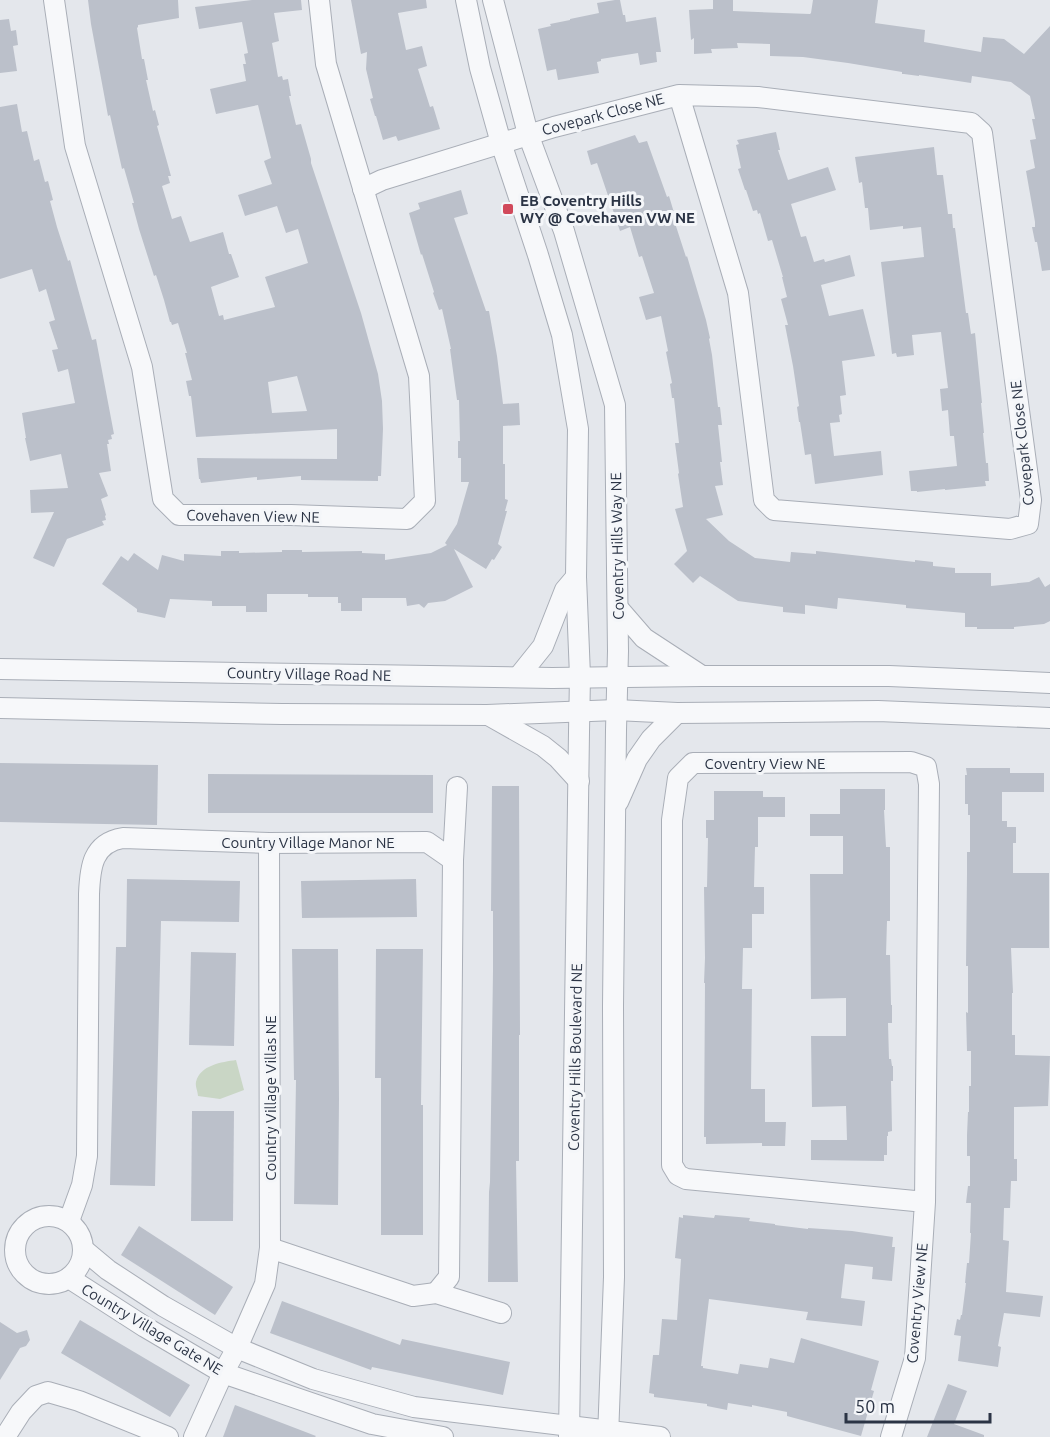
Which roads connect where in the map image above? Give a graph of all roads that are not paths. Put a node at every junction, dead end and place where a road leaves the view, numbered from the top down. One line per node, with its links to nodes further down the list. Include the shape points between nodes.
1 (54, 0): 8 (street, Covehaven View NE, via 75,146 142,367 163,499 179,515 407,519 425,501 419,376)
2 (319, 0): 8 (street, Covehaven View NE, via 326,64)
3 (466, 0): 7 (street)
4 (493, 0): 6 (street, Coventry Hills Way NE)
5 (679, 95): 5 (street, Covepark Close NE, via 758,97 971,123 982,133 1031,500 1028,524 1010,529 774,510 764,500 738,293); 6 (street, Covepark Close NE)
6 (528, 134): 7 (street); 10 (street, Coventry Hills Way NE, via 564,231 615,405)
7 (501, 143): 8 (street); 9 (street, via 562,335 578,429)
8 (363, 189)
9 (576, 577): 12 (street, via 565,590 543,646); 13 (street)
10 (618, 608): 14 (street, via 644,638); 15 (street, Coventry Hills Way NE)
11 (0, 669): 12 (street, Country Village Road NE)
12 (519, 676): 13 (street, Country Village Road NE)
13 (580, 676): 15 (street, Country Village Road NE); 19 (street, Coventry Hills Boulevard NE)
14 (702, 676): 15 (street); 16 (street, via 889,676)
15 (617, 677): 18 (street)
16 (1050, 683)
17 (0, 708): 21 (street)
18 (616, 710): 19 (street); 20 (street); 25 (street)
19 (580, 712): 21 (street); 23 (street, Coventry Hills Boulevard NE)
20 (677, 713): 22 (street, via 878,711); 25 (street, via 637,759)
21 (487, 715): 23 (street, via 543,746)
22 (1050, 718)
23 (579, 781): 38 (street, Coventry Hills Boulevard NE)
24 (457, 787): 27 (street)
25 (615, 809): 39 (street, via 614,1278)
26 (269, 843): 27 (street, Country Village Manor NE, via 428,842); 29 (street, Country Village Manor NE, via 123,838 111,840 96,855 89,894 87,1156); 30 (street, Country Village Villas NE)
27 (453, 860): 34 (street, via 449,1277)
28 (925, 1202): 28 (street, Coventry View NE, via 926,767 911,762 693,763 678,778 672,820 672,1164 686,1179); 45 (street, Coventry View NE, via 915,1358)
29 (69, 1221): 31 (street, via 77,1229); 32 (street, via 58,1216 35,1218 19,1234)
30 (270, 1248): 34 (street, via 412,1296); 36 (street, Country Village Villas NE, via 265,1284)
31 (84, 1250): 33 (street, via 82,1261); 36 (street, Country Village Gate NE, via 162,1306)
32 (8, 1260): 33 (street, via 37,1282 59,1283)
33 (69, 1278): 37 (street, Country Village Gate NE, via 145,1328)
34 (436, 1293): 35 (street)
35 (501, 1313)
36 (237, 1348): 37 (street, Country Village Villas NE); 38 (street, Country Village Gate NE, via 313,1379 414,1407)
37 (223, 1372): 42 (street, Country Village Villas NE); 43 (street, Country Village Gate NE, via 372,1424)
38 (569, 1431): 39 (street, Country Village Gate NE)
39 (608, 1433): 44 (street, Country Village Gate NE)
40 (5, 1437): 41 (street, via 36,1396 48,1392)
41 (168, 1437)
42 (194, 1437)
43 (443, 1437)
44 (660, 1437)
45 (891, 1437)

